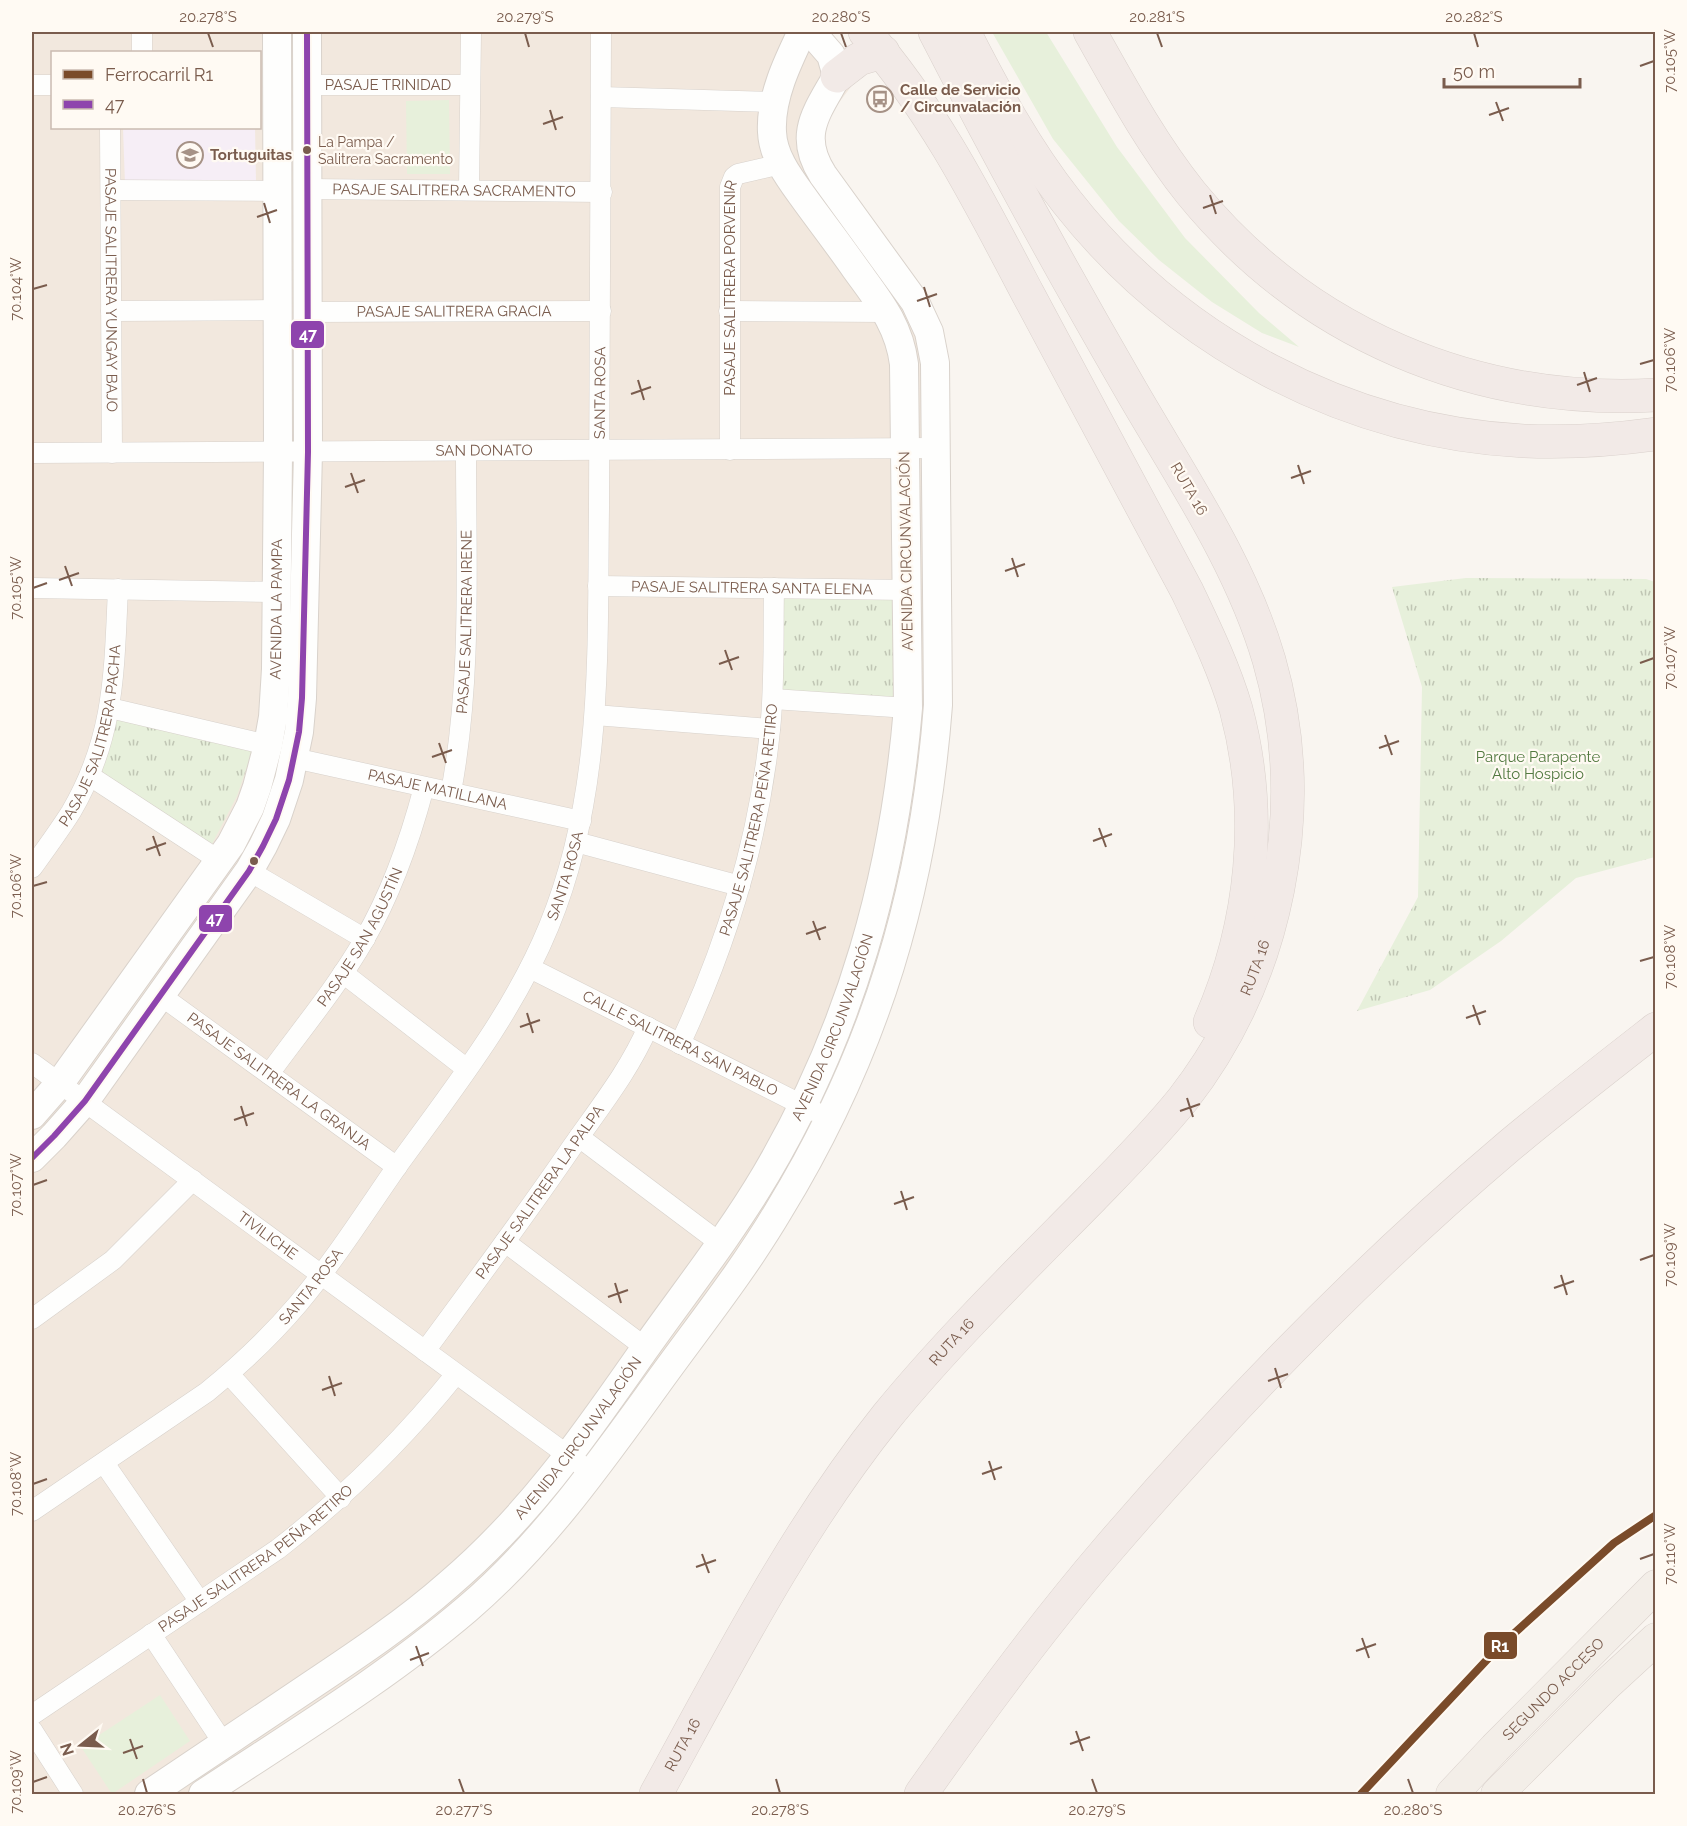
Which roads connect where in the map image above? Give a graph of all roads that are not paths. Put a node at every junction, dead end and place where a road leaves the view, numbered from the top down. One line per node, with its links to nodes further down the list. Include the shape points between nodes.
1 (142, 32): 12 (street)
2 (277, 32): 18 (street, AVENIDA LA PAMPA)
3 (307, 32): 16 (street, AVENIDA LA PAMPA)
4 (471, 32): 17 (street)
5 (601, 32): 19 (street, SANTA ROSA)
6 (802, 32): 20 (street, AVENIDA CIRCUNVALACIÓN)
7 (811, 32): 13 (street, via 831,55)
8 (935, 32): 83 (highway, RUTA 16, via 1047,243 1229,561 1258,628 1277,690 1286,754 1287,818 1279,882 1262,950 1220,1044 1184,1098)
9 (964, 32): 35 (highway, via 1031,152 1088,228 1161,299 1259,365 1339,403 1460,435 1557,442)
10 (1090, 32): 34 (highway, via 1149,134 1191,193 1266,269 1326,314 1410,357 1472,377 1576,395)
11 (874, 42): 13 (highway); 83 (highway, via 948,145 1187,591 1235,706 1251,798 1251,859 1242,919 1214,1014 1177,1091)
12 (142, 51)
13 (837, 76): 37 (street, AVENIDA CIRCUNVALACIÓN, via 813,119 812,154 923,316 935,363)
14 (32, 85): 15 (street)
15 (51, 85)
16 (307, 85): 17 (street, PASAJE TRINIDAD); 23 (street, AVENIDA LA PAMPA)
17 (470, 85): 25 (street)
18 (268, 88): 26 (street, AVENIDA LA PAMPA)
19 (601, 97): 20 (street); 27 (street, SANTA ROSA)
20 (776, 102): 22 (street, AVENIDA CIRCUNVALACIÓN, via 772,134)
21 (110, 129): 24 (street, PASAJE SALITRERA YUNGAY BAJO)
22 (781, 164): 31 (street, PASAJE SALITRERA PORVENIR, via 743,172 731,182); 33 (street, AVENIDA CIRCUNVALACIÓN)
23 (307, 189): 25 (street, PASAJE SALITRERA SACRAMENTO); 32 (street, AVENIDA LA PAMPA)
24 (111, 190): 26 (street); 29 (street, PASAJE SALITRERA YUNGAY BAJO)
25 (469, 190): 27 (street, PASAJE SALITRERA SACRAMENTO)
26 (278, 191): 28 (street, AVENIDA LA PAMPA)
27 (602, 192): 30 (street, SANTA ROSA)
28 (278, 310): 29 (street); 41 (street, AVENIDA LA PAMPA)
29 (111, 311): 44 (street, PASAJE SALITRERA YUNGAY BAJO)
30 (601, 311): 32 (street, PASAJE SALITRERA GRACIA); 38 (street, SANTA ROSA)
31 (729, 311): 33 (street); 39 (street, PASAJE SALITRERA PORVENIR)
32 (308, 312): 42 (street, AVENIDA LA PAMPA)
33 (886, 312): 36 (street, AVENIDA CIRCUNVALACIÓN, via 902,351)
34 (1656, 395)
35 (1656, 434)
36 (905, 448): 37 (street, SAN DONATO); 39 (street, SAN DONATO); 49 (street, AVENIDA CIRCUNVALACIÓN)
37 (936, 448): 81 (street, AVENIDA CIRCUNVALACIÓN, via 938,705 930,792 890,970)
38 (600, 450): 39 (street, SAN DONATO); 40 (street, SAN DONATO); 45 (street, SANTA ROSA)
39 (730, 450)
40 (466, 451): 42 (street, SAN DONATO); 60 (street, PASAJE SALITRERA IRENE, via 466,674)
41 (278, 452): 42 (street, SAN DONATO); 44 (street, SAN DONATO); 50 (street, AVENIDA LA PAMPA)
42 (308, 452): 57 (street, AVENIDA LA PAMPA, via 302,698)
43 (32, 453): 44 (street, SAN DONATO)
44 (112, 453)
45 (597, 586): 47 (street, PASAJE SALITRERA SANTA ELENA); 54 (street, SANTA ROSA)
46 (32, 588): 48 (street)
47 (774, 588): 49 (street, PASAJE SALITRERA SANTA ELENA); 51 (street, PASAJE SALITRERA PEÑA RETIRO)
48 (118, 589): 50 (street); 52 (street, PASAJE SALITRERA PACHA)
49 (907, 590): 53 (street, AVENIDA CIRCUNVALACIÓN)
50 (277, 592): 56 (street, AVENIDA LA PAMPA, via 275,693)
51 (772, 699): 53 (street); 55 (street, PASAJE SALITRERA PEÑA RETIRO)
52 (110, 708): 56 (street); 58 (street, PASAJE SALITRERA PACHA)
53 (908, 708): 79 (street, AVENIDA CIRCUNVALACIÓN, via 898,803 879,898 854,983)
54 (595, 716): 55 (street); 61 (street, SANTA ROSA)
55 (770, 729): 66 (street, PASAJE SALITRERA PEÑA RETIRO, via 759,810)
56 (268, 745): 63 (street, AVENIDA LA PAMPA, via 250,807)
57 (294, 758): 59 (street, PASAJE MATILLANA); 65 (street, AVENIDA LA PAMPA, via 276,819)
58 (90, 776): 63 (street); 64 (street, PASAJE SALITRERA PACHA)
59 (424, 787): 60 (street, PASAJE MATILLANA); 67 (street, PASAJE SAN AGUSTÍN, via 401,861)
60 (451, 792): 61 (street, PASAJE MATILLANA)
61 (581, 821): 62 (street, SANTA ROSA)
62 (576, 842): 66 (street); 68 (street, SANTA ROSA, via 549,927)
63 (220, 861): 77 (street, AVENIDA LA PAMPA)
64 (32, 868)
65 (249, 871): 67 (street); 70 (street, AVENIDA LA PAMPA)
66 (740, 886): 73 (street, PASAJE SALITRERA PEÑA RETIRO, via 713,969)
67 (365, 939): 69 (street, PASAJE SAN AGUSTÍN)
68 (530, 968): 71 (street, CALLE SALITRERA SAN PABLO); 75 (street, SANTA ROSA)
69 (343, 973): 75 (street); 76 (street, PASAJE SAN AGUSTÍN)
70 (160, 995): 76 (street, PASAJE SALITRERA LA GRANJA); 78 (street, AVENIDA LA PAMPA)
71 (648, 1027): 73 (street, CALLE SALITRERA SAN PABLO); 82 (street, PASAJE SALITRERA LA PALPA, via 627,1068)
72 (1656, 1029): 111 (highway, via 1441,1206 1223,1421 1075,1589)
73 (680, 1044): 79 (street, CALLE SALITRERA SAN PABLO)
74 (32, 1063): 77 (street, TIVILICHE)
75 (467, 1069): 85 (street, SANTA ROSA)
76 (269, 1074): 85 (street, PASAJE SALITRERA LA GRANJA)
77 (60, 1083): 78 (street, TIVILICHE); 80 (street, AVENIDA LA PAMPA)
78 (85, 1101): 84 (street, AVENIDA LA PAMPA); 86 (street, TIVILICHE)
79 (803, 1106): 81 (street, CALLE SALITRERA SAN PABLO); 88 (street, AVENIDA CIRCUNVALACIÓN, via 766,1174)
80 (32, 1115)
81 (830, 1119): 97 (street, AVENIDA CIRCUNVALACIÓN, via 749,1257)
82 (579, 1137): 87 (street, PASAJE SALITRERA LA PALPA); 88 (street)
83 (1141, 1147): 110 (highway, RUTA 16, via 960,1333 850,1464 756,1611)
84 (32, 1158)
85 (397, 1167): 89 (street, SANTA ROSA)
86 (193, 1180): 89 (street, TIVILICHE); 90 (street, via 113,1260)
87 (505, 1242): 91 (street); 92 (street, PASAJE SALITRERA LA PALPA)
88 (720, 1243): 91 (street, AVENIDA CIRCUNVALACIÓN)
89 (321, 1274): 92 (street, TIVILICHE); 93 (street, SANTA ROSA, via 276,1329)
90 (32, 1319)
91 (646, 1348): 95 (street, AVENIDA CIRCUNVALACIÓN)
92 (425, 1351): 94 (street, TIVILICHE)
93 (229, 1374): 96 (street, SANTA ROSA); 98 (street)
94 (456, 1374): 95 (street, TIVILICHE); 98 (street, PASAJE SALITRERA PEÑA RETIRO, via 400,1440)
95 (569, 1456): 97 (street, TIVILICHE); 106 (street, AVENIDA CIRCUNVALACIÓN, via 516,1520 451,1583 374,1643)
96 (104, 1463): 99 (street, SANTA ROSA); 101 (street)
97 (592, 1473): 109 (street, AVENIDA CIRCUNVALACIÓN, via 536,1542 461,1614 392,1668)
98 (341, 1498): 101 (street, PASAJE SALITRERA PEÑA RETIRO, via 278,1549)
99 (32, 1511)
100 (1656, 1586): 112 (main road, SEGUNDO ACCESO)
101 (200, 1602): 102 (street, PASAJE SALITRERA PEÑA RETIRO)
102 (151, 1634): 104 (street, PASAJE SALITRERA PEÑA RETIRO); 106 (street)
103 (1656, 1639): 113 (main road)
104 (32, 1715)
105 (32, 1730): 107 (street)
106 (225, 1744): 108 (street, AVENIDA CIRCUNVALACIÓN)
107 (74, 1794)
108 (149, 1794)
109 (203, 1794)
110 (656, 1794)
111 (921, 1794)
112 (1452, 1794)
113 (1497, 1794)

